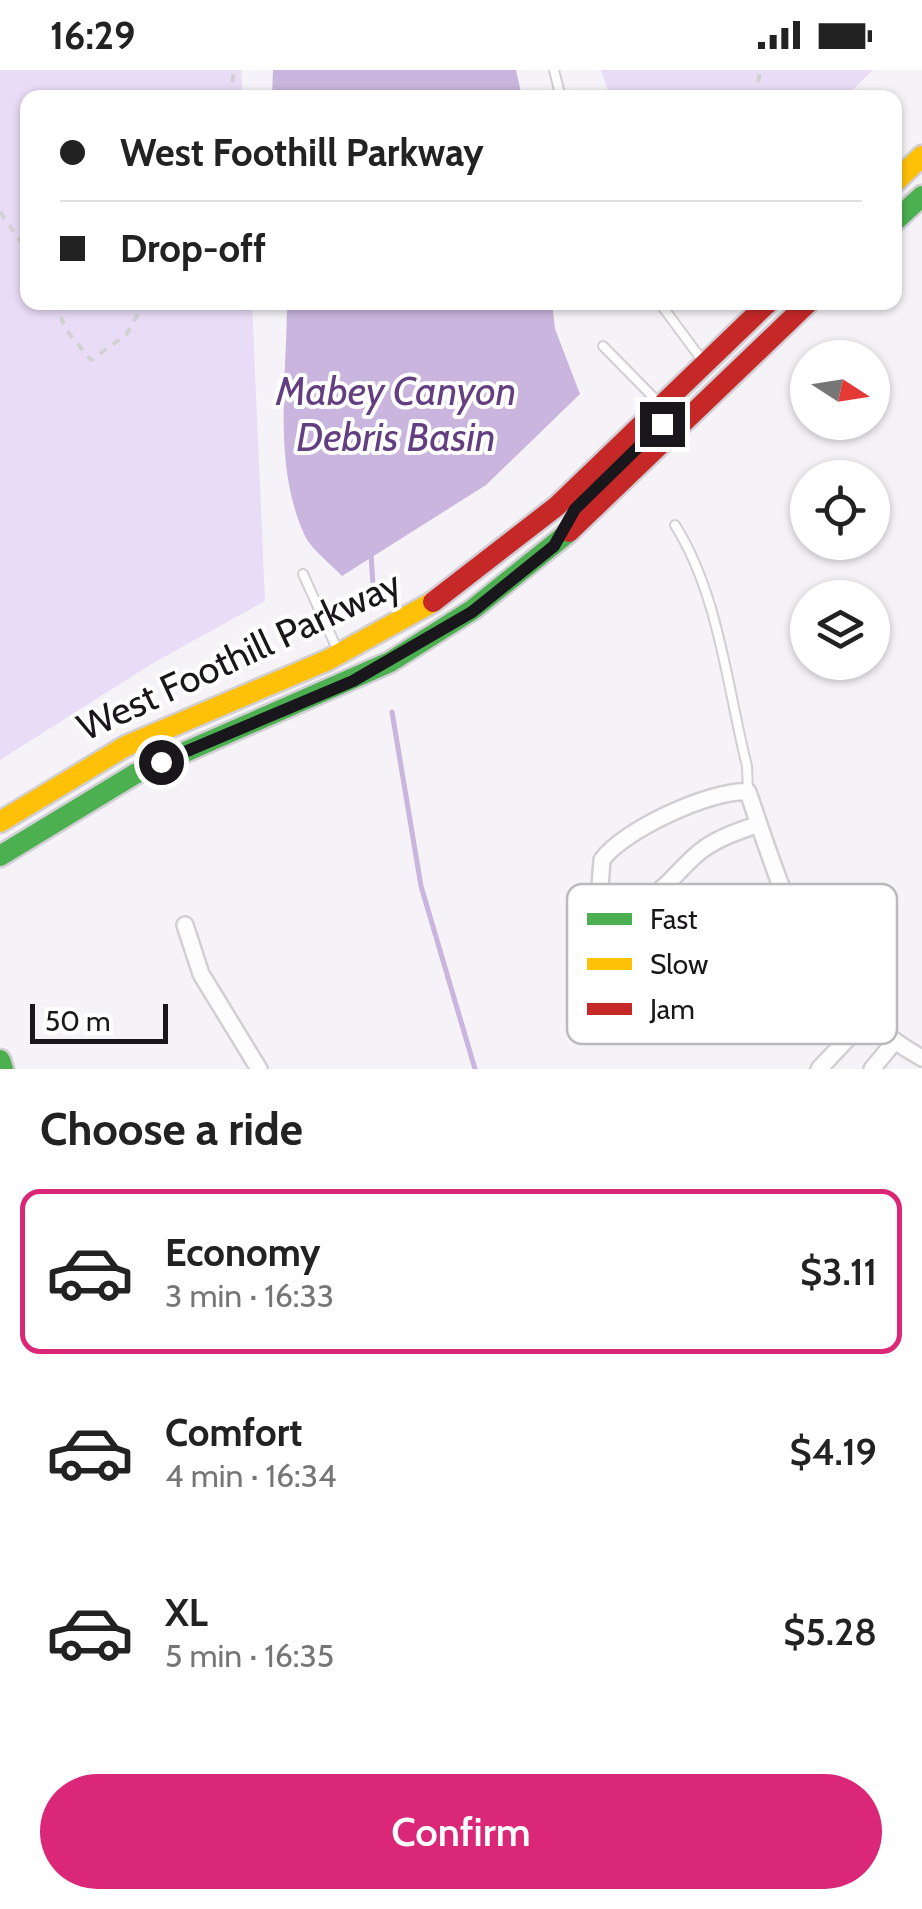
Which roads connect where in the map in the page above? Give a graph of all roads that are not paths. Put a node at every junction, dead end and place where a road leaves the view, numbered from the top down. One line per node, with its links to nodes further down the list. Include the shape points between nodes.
1 (922, 156): 2 (main road)
2 (902, 175)
3 (922, 196): 4 (main road)
4 (902, 215)
5 (665, 310): 9 (lane)
6 (761, 310): 9 (main road, West Foothill Parkway)
7 (801, 310): 12 (main road, West Foothill Parkway)
8 (602, 346): 10 (lane)
9 (704, 364): 10 (main road, West Foothill Parkway); 12 (main road, via 690,398 575,509)
10 (662, 405): 14 (main road, West Foothill Parkway, via 492,561)
11 (675, 525): 15 (lane, via 707,596)
12 (554, 546): 18 (main road, West Foothill Parkway, via 472,612 414,648 278,716 136,773)
13 (303, 574): 14 (lane)
14 (340, 655): 16 (main road, West Foothill Parkway, via 95,762)
15 (748, 792): 17 (street); 19 (street, via 728,790 623,839 602,860)
16 (0, 822)
17 (759, 824): 20 (street, via 720,838); 21 (street)
18 (0, 856)
19 (600, 884)
20 (665, 884)
21 (779, 884)
22 (184, 924): 29 (street, via 201,974)
23 (897, 1042): 26 (street)
24 (843, 1044): 30 (street)
25 (891, 1044): 31 (street)
26 (922, 1058)
27 (0, 1060): 28 (main road)
28 (4, 1069)
29 (259, 1069)
30 (819, 1069)
31 (872, 1069)

